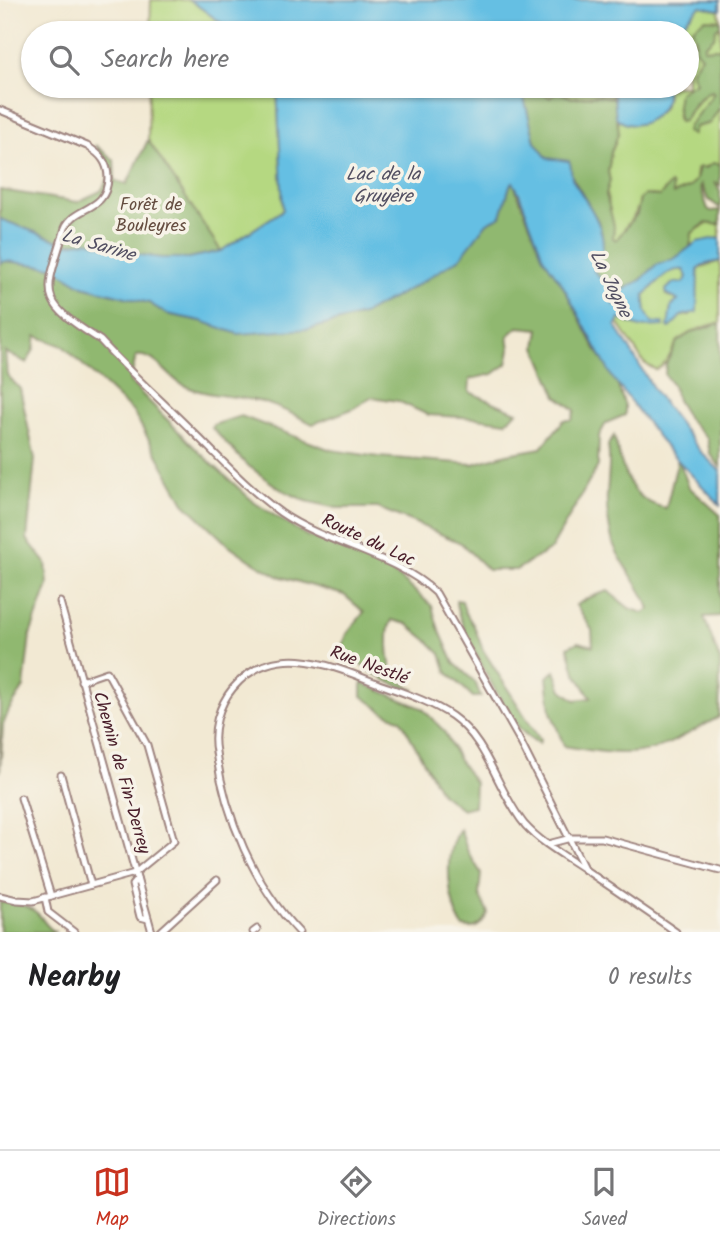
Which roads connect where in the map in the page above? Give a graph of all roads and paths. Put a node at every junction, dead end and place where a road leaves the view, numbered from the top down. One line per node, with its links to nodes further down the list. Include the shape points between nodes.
1 (0, 110): 6 (street, Route du Lac, via 87,146 104,160 108,180 104,195 92,208 70,219 49,281 51,298 60,312 100,340 281,512 318,534 364,551 436,593)
2 (60, 602): 3 (street, Chemin de Fin-Derrey)
3 (81, 681): 10 (street, Chemin de Fin-Derrey); 10 (street, Chemin de Fin-Derrey, via 107,672 147,746 171,829 174,841)
4 (61, 775): 12 (street)
5 (22, 798): 14 (street)
6 (570, 838): 7 (street); 8 (street, Route du Lac); 9 (street, via 602,838)
7 (548, 844): 8 (street, Rue Nestlé); 18 (street, Rue Nestlé, via 517,814 470,733 443,710 332,666 298,660 266,665 244,677 228,694 216,723 214,743 229,807 247,856)
8 (585, 870): 19 (street, Rue Nestlé)
9 (720, 870)
10 (136, 876): 12 (street); 16 (street, Chemin de Fin-Derrey)
11 (217, 880): 17 (street)
12 (91, 885): 14 (street)
13 (0, 896): 14 (street, via 33,901)
14 (48, 896): 15 (street, via 48,912)
15 (74, 932)
16 (152, 932)
17 (160, 932)
18 (299, 932)
19 (676, 932)

